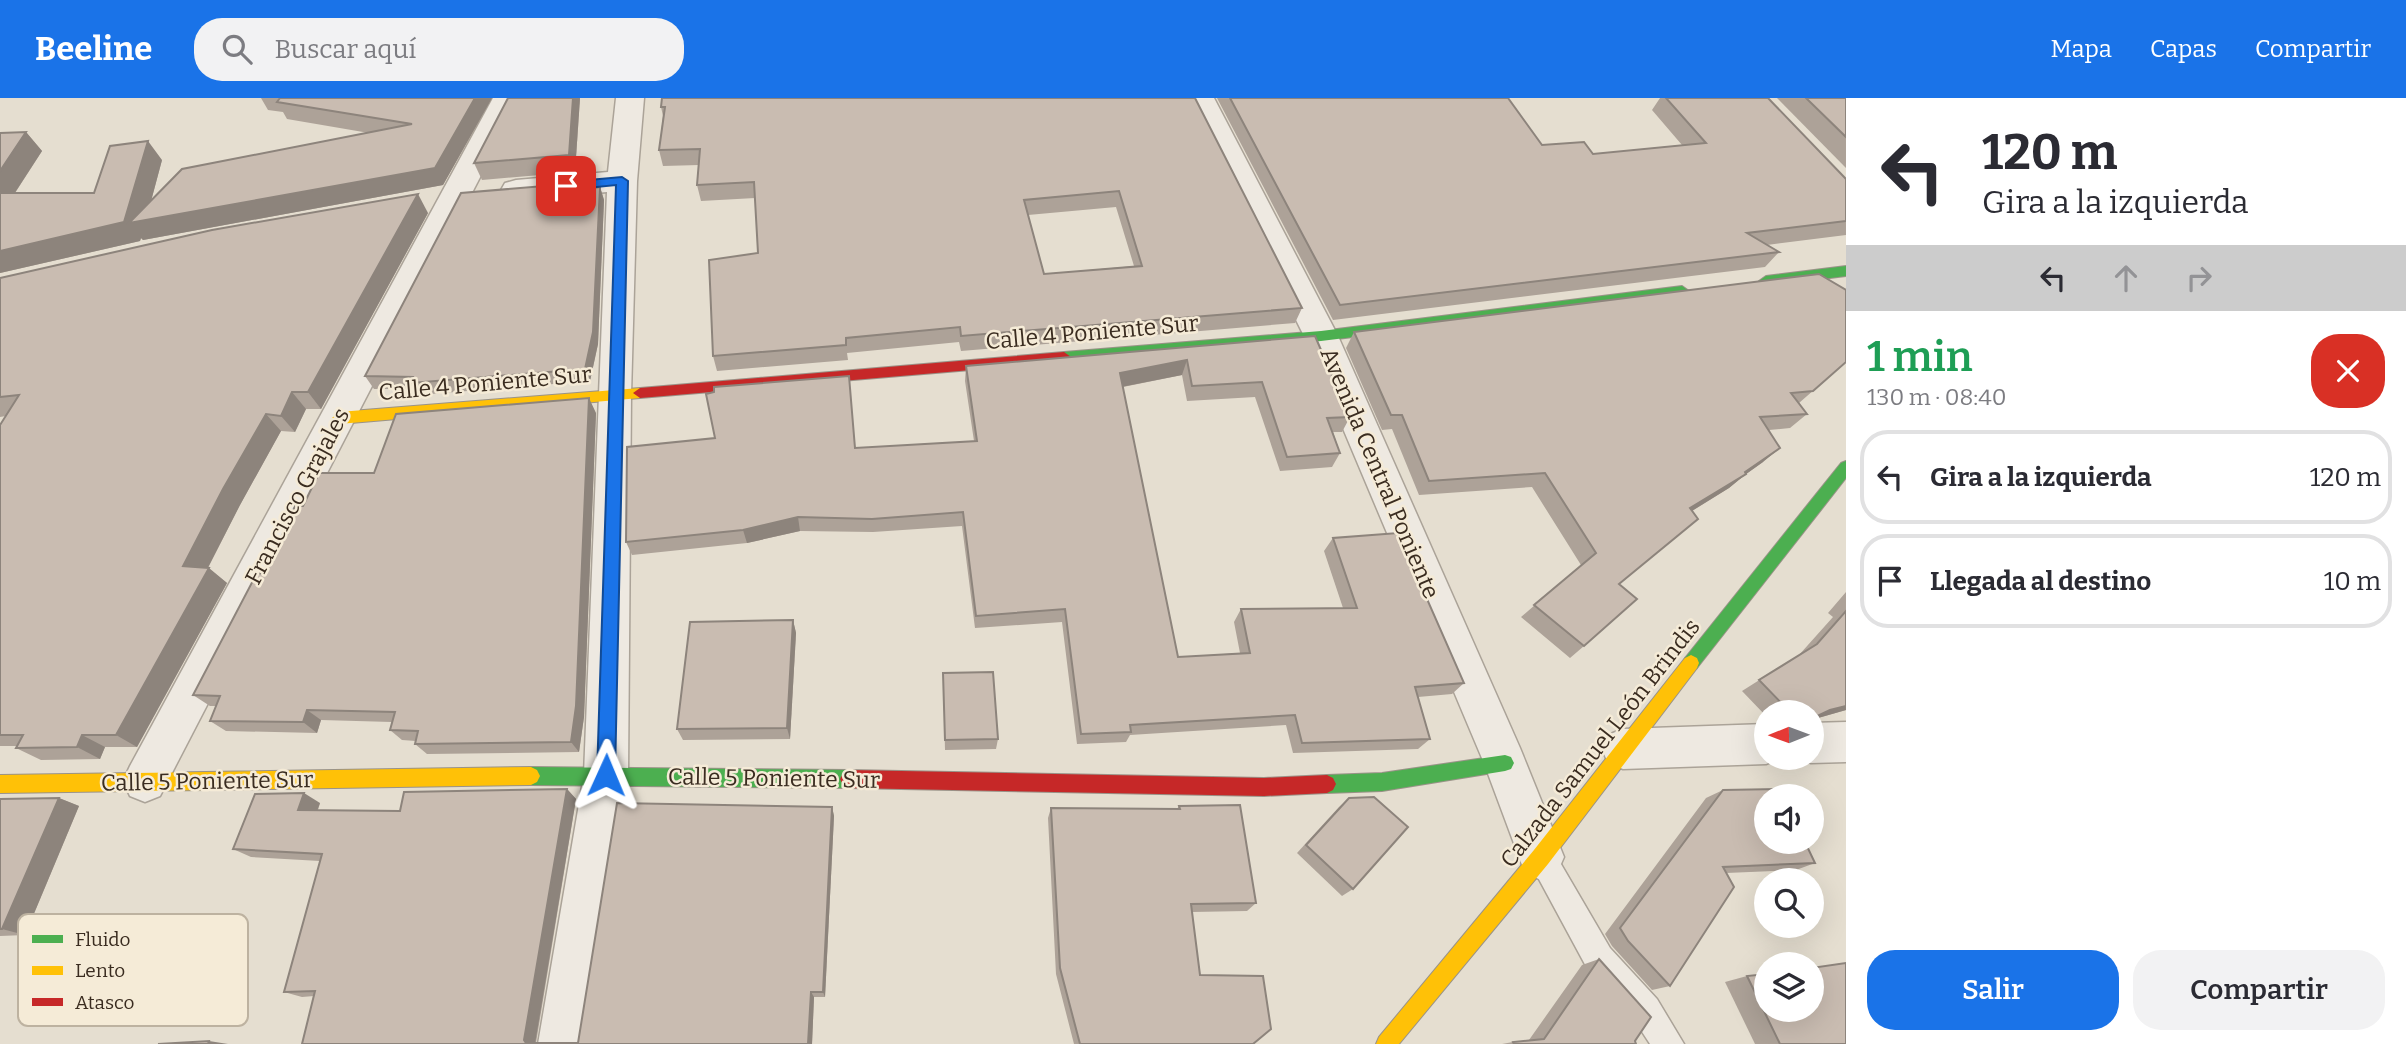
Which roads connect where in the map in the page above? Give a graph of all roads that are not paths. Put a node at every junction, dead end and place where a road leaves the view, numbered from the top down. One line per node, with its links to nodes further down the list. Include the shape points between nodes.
1 (507, 98): 5 (street, Francisco Grajales)
2 (630, 98): 4 (street)
3 (1200, 98): 10 (street, Avenida Central Poniente)
4 (622, 181): 5 (street); 11 (street)
5 (454, 195): 6 (street); 12 (street, Francisco Grajales)
6 (414, 203)
7 (1846, 271): 8 (street)
8 (1749, 283)
9 (1694, 290): 10 (street, Calle 4 Poniente Sur)
10 (1321, 336): 11 (street, Calle 4 Poniente Sur); 16 (street, Avenida Central Poniente)
11 (614, 395): 12 (street, Calle 4 Poniente Sur); 17 (street)
12 (339, 418): 18 (street, Francisco Grajales)
13 (1846, 467): 15 (street, Calzada Samuel León Brindis)
14 (1754, 744): 15 (street)
15 (1623, 749): 20 (street, Calzada Samuel León Brindis)
16 (1505, 764): 17 (street, Calle 5 Poniente Sur, via 1382,782 1264,787); 20 (street, Avenida Central Poniente)
17 (606, 775): 18 (street, Calle 5 Poniente Sur); 21 (street)
18 (145, 782): 19 (street, Calle 5 Poniente Sur)
19 (0, 784)
20 (1541, 857): 22 (street, Calzada Samuel León Brindis); 23 (lane, via 1599,959 1646,1010)
21 (563, 1044)
22 (1386, 1044)
23 (1668, 1044)

